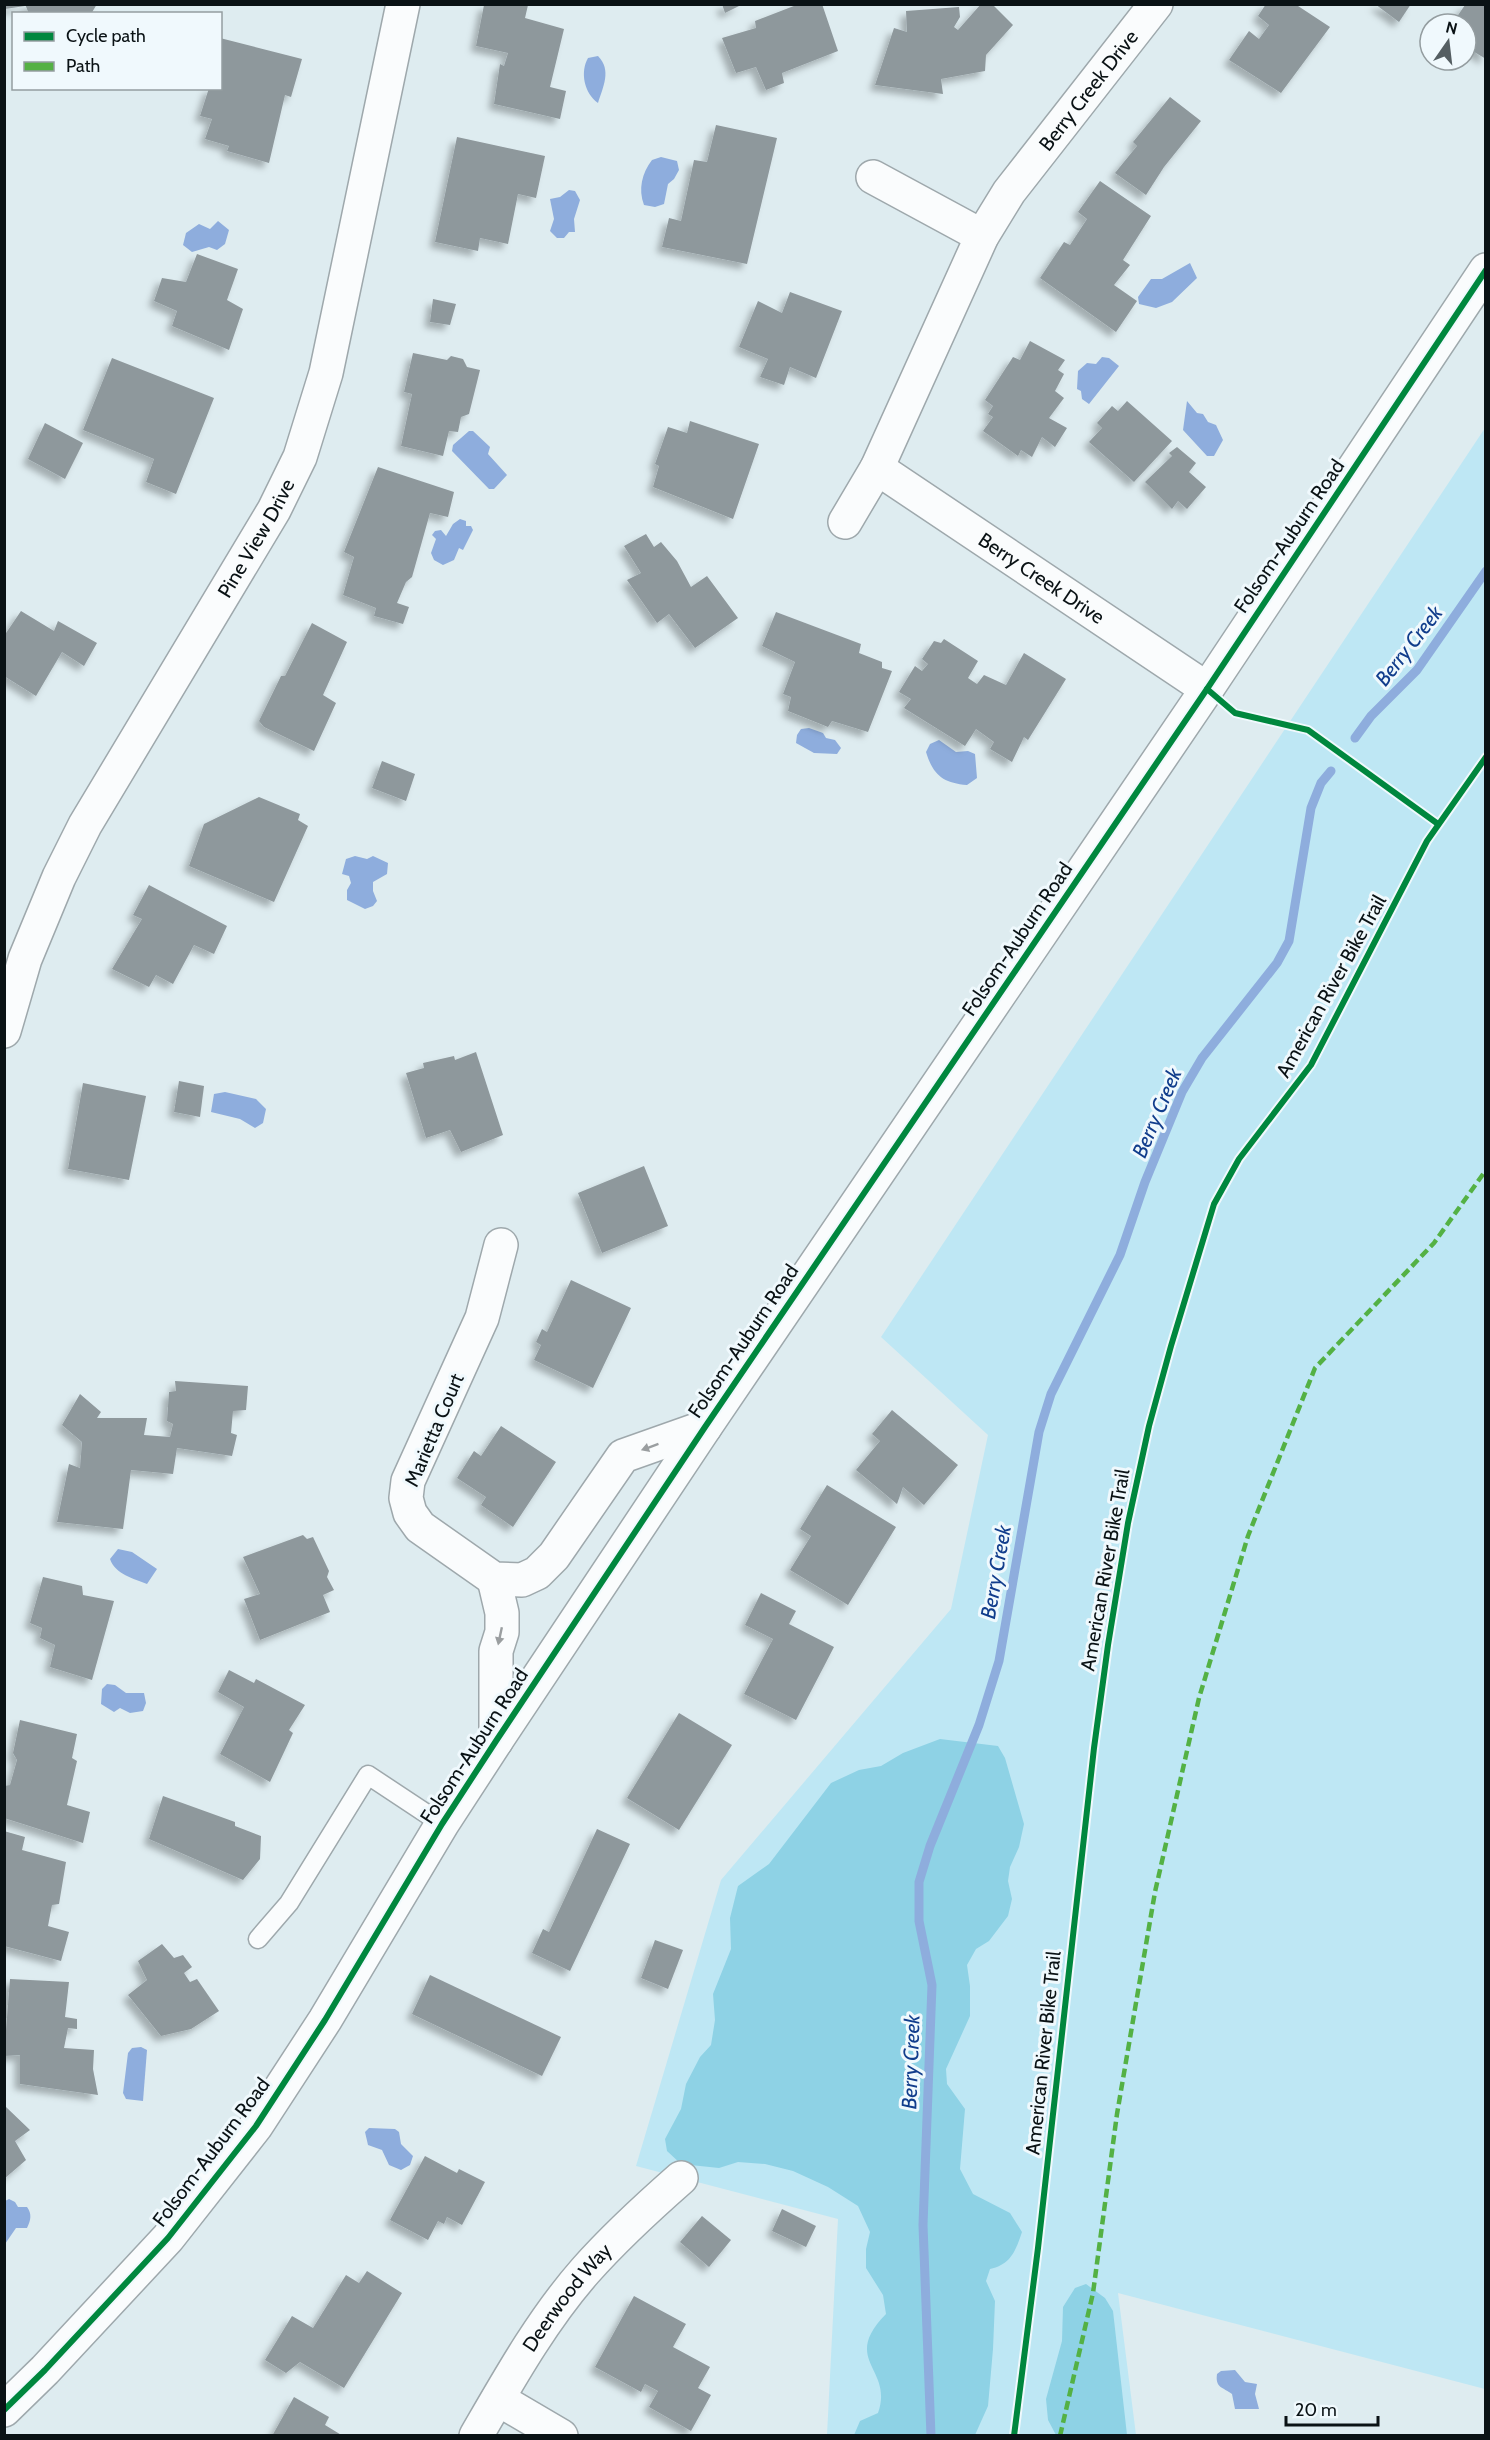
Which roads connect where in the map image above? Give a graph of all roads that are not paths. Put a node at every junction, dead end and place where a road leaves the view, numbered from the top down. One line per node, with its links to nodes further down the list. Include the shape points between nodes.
1 (403, 4): 9 (street, Pine View Drive, via 326,373 300,457 274,510 58,877 25,959)
2 (1156, 4): 4 (street, Berry Creek Drive, via 1009,192)
3 (873, 177): 4 (street)
4 (982, 237): 6 (street, Berry Creek Drive)
5 (1485, 270): 8 (street, Folsom-Auburn Road)
6 (877, 468): 7 (street, Berry Creek Drive); 8 (street, Berry Creek Drive)
7 (845, 522)
8 (1207, 689): 11 (street, Folsom-Auburn Road)
9 (4, 1031)
10 (501, 1245): 12 (street, Marietta Court, via 482,1318 408,1481 406,1498 420,1527)
11 (705, 1427): 12 (street, one-way to 12, via 623,1456 554,1556 537,1573 522,1580); 13 (street, Folsom-Auburn Road)
12 (494, 1579): 13 (street, one-way to 13, via 502,1613 496,1651)
13 (496, 1741): 14 (street, Folsom-Auburn Road)
14 (442, 1824): 15 (lane, via 368,1774 289,1903); 18 (street, Folsom-Auburn Road, via 325,2020 256,2126 168,2238)
15 (258, 1939)
16 (681, 2178): 17 (street, Deerwood Way, via 585,2271 540,2330)
17 (498, 2399): 19 (street, Deerwood Way); 20 (street)
18 (4, 2410)
19 (476, 2436)
20 (561, 2436)

